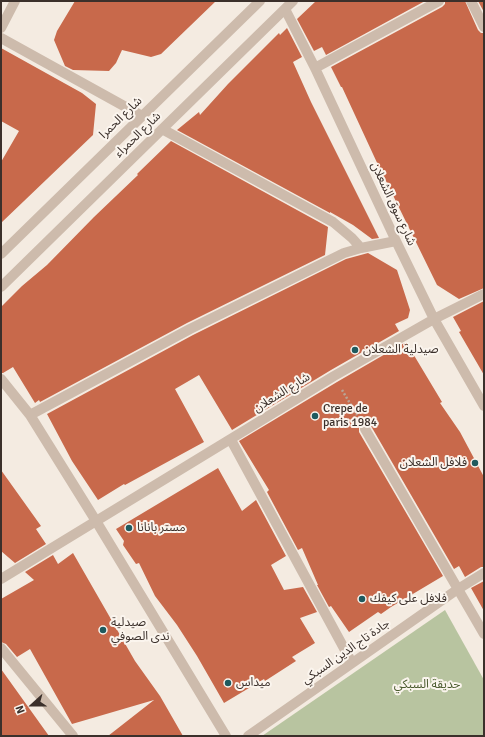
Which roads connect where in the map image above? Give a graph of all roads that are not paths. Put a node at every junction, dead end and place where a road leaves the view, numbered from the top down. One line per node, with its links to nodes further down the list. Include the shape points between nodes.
1 (15, 1): 8 (street)
2 (260, 1): 11 (street, شارع الحمرا)
3 (293, 1): 6 (street, شارع الحمراء)
4 (440, 1): 10 (street)
5 (471, 1): 7 (street)
6 (285, 9): 10 (street, شارع سوق الشعلان); 12 (street, شارع الحمراء)
7 (484, 27)
8 (1, 28)
9 (1, 38): 11 (street)
10 (315, 68): 13 (street, شارع سوق الشعلان)
11 (142, 116): 15 (street, شارع الحمرا)
12 (162, 129): 14 (street, via 333,222); 16 (street, شارع الحمراء)
13 (396, 241): 14 (street); 18 (street, شارع سوق الشعلان)
14 (361, 248): 21 (street, via 344,253 190,329)
15 (1, 254)
16 (1, 287)
17 (484, 294): 18 (street, شارع الشعلان)
18 (434, 319): 20 (street, شارع سوق الشعلان); 23 (street, شارع الشعلان, via 334,376)
19 (1, 379): 21 (street)
20 (484, 406)
21 (30, 415): 24 (street)
22 (365, 429): 27 (street)
23 (231, 440): 24 (street, شارع الشعلان); 30 (street)
24 (96, 521): 26 (street, شارع الشعلان); 32 (street)
25 (484, 573): 27 (street, جادة تاج الدين السبكي)
26 (1, 579)
27 (458, 589): 28 (street); 30 (street, جادة تاج الدين السبكي)
28 (484, 634)
29 (1, 648): 31 (street)
30 (352, 663): 33 (street, جادة تاج الدين السبكي)
31 (74, 736)
32 (226, 736)
33 (248, 736)

